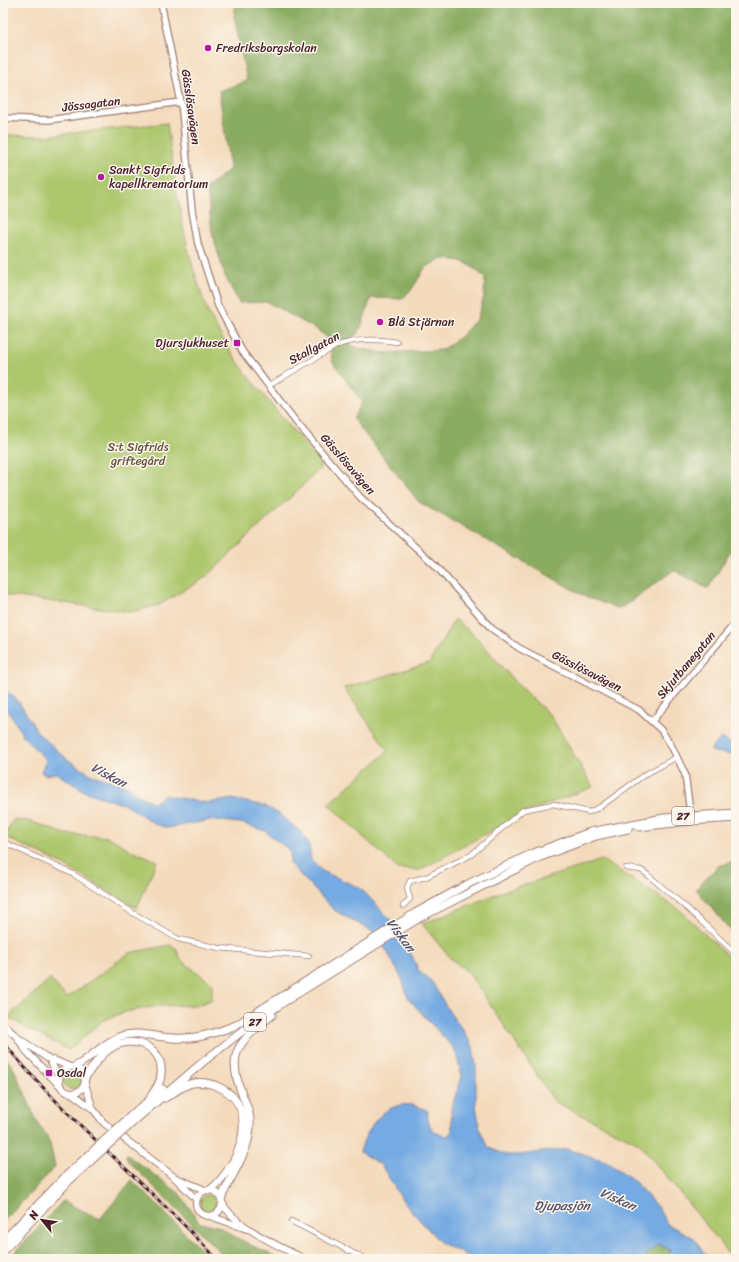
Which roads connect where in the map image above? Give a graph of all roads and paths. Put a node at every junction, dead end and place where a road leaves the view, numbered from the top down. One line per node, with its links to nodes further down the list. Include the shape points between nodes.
1 (161, 3): 2 (street, Gässlösavägen)
2 (181, 102): 3 (street, Jössagatan, via 48,120); 5 (street, Gässlösavägen, via 198,244 211,288 237,343)
3 (3, 118)
4 (397, 342): 5 (street, Stallgatan, via 347,342)
5 (268, 386): 7 (street, Gässlösavägen, via 360,497 434,564 500,636 635,708)
6 (736, 622): 7 (street, Skjutbanegatan)
7 (652, 721): 8 (street, Gässlösavägen, via 661,730)
8 (677, 757): 10 (street, Gässlösavägen, via 685,774); 14 (street, via 644,775 589,812 553,804 523,810 471,855 426,877 410,881 407,888 410,899)
9 (736, 813): 10 (main road, 27)
10 (691, 818): 11 (main road, 27); 17 (main road, 27, via 596,836 538,858 419,914)
11 (736, 818)
12 (3, 842): 16 (street, via 73,874 155,927 178,938 219,948)
13 (626, 868): 15 (street, via 641,870 648,875)
14 (403, 906)
15 (736, 954)
16 (309, 956)
17 (282, 1000): 21 (main road, via 236,1025 206,1035 184,1038 134,1034 121,1036 103,1046 83,1063); 26 (main road, 27); 28 (main road, 27); 33 (main road, via 276,1012 245,1040 236,1055 234,1067 250,1114 250,1131 244,1152)
18 (3, 1024): 19 (main road)
19 (17, 1037): 20 (main road); 24 (main road, via 27,1052)
20 (51, 1063): 21 (main road, via 54,1060); 22 (main road)
21 (72, 1067): 22 (main road, via 62,1071); 23 (main road, via 81,1070)
22 (59, 1078): 24 (main road)
23 (85, 1081): 25 (main road, via 81,1090); 26 (main road, via 95,1062 111,1048 127,1042 142,1043 158,1057 162,1072 158,1086); 27 (main road)
24 (59, 1085): 25 (main road, via 65,1092)
25 (73, 1094): 27 (main road)
26 (149, 1100): 28 (main road, 27)
27 (93, 1109): 29 (main road, via 104,1123)
28 (142, 1112): 30 (main road, 27, bridge); 31 (main road, via 178,1089 198,1083 214,1084 233,1096 243,1116 243,1134 228,1169)
29 (174, 1177): 31 (main road); 32 (main road)
30 (67, 1179): 37 (main road, 27); 38 (main road, 27)
31 (207, 1190): 32 (main road, via 201,1192); 33 (main road, via 217,1192)
32 (196, 1199): 34 (main road, via 197,1210 203,1215)
33 (222, 1201): 34 (main road, via 217,1213); 36 (main road, via 230,1214)
34 (210, 1216): 36 (main road)
35 (292, 1221): 40 (street)
36 (249, 1229): 39 (main road)
37 (3, 1241)
38 (3, 1252)
39 (305, 1259)
40 (365, 1259)

